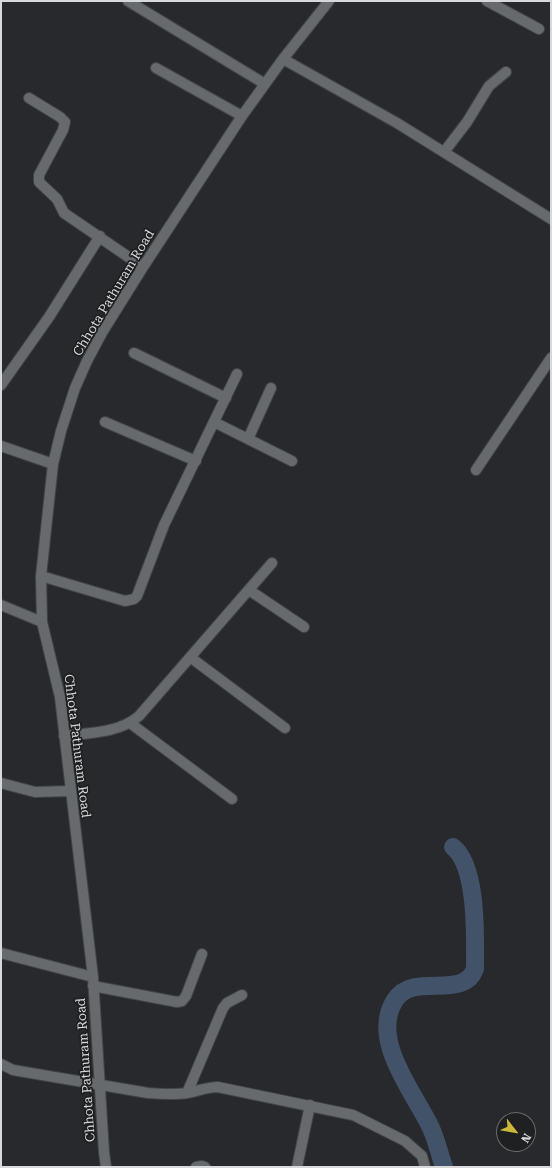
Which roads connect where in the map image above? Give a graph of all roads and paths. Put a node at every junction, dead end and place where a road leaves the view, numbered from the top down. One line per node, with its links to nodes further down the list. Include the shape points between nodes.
1 (128, 1): 8 (street)
2 (329, 1): 5 (street, Chhota Pathuram Road)
3 (487, 1): 4 (street)
4 (539, 29)
5 (283, 59): 8 (street, Chhota Pathuram Road); 11 (street)
6 (156, 68): 10 (street)
7 (506, 72): 11 (street, via 489,86 467,122)
8 (265, 84): 10 (street, Chhota Pathuram Road)
9 (29, 98): 13 (street, via 65,122 39,175 39,182 58,199 64,213)
10 (242, 116): 14 (street, Chhota Pathuram Road)
11 (444, 152): 12 (street)
12 (551, 219)
13 (100, 236): 14 (street); 18 (street, via 49,317)
14 (143, 266): 27 (street, Chhota Pathuram Road, via 87,361 75,388)
15 (134, 353): 20 (street)
16 (551, 358): 28 (street)
17 (236, 374): 20 (street)
18 (1, 385)
19 (270, 388): 23 (street)
20 (226, 398): 22 (street)
21 (105, 422): 25 (street)
22 (214, 422): 23 (street); 25 (street)
23 (248, 439): 26 (street)
24 (1, 446): 27 (street)
25 (196, 461): 30 (street, via 155,545 140,592 134,599 125,601)
26 (292, 461)
27 (53, 464): 30 (street, Chhota Pathuram Road)
28 (476, 470)
29 (272, 563): 31 (street)
30 (41, 576): 33 (street, Chhota Pathuram Road)
31 (249, 590): 34 (street); 35 (street)
32 (1, 605): 33 (street)
33 (42, 622): 38 (street, Chhota Pathuram Road, via 55,674)
34 (304, 627)
35 (190, 657): 36 (street); 37 (street)
36 (130, 723): 38 (street, via 121,728); 41 (street)
37 (285, 728)
38 (64, 736): 40 (street, Chhota Pathuram Road)
39 (1, 783): 40 (street, via 35,792)
40 (70, 791): 44 (street, Chhota Pathuram Road)
41 (232, 799)
42 (1, 953): 44 (street)
43 (202, 954): 44 (street, via 182,1001 176,1002)
44 (93, 981): 47 (street, Chhota Pathuram Road)
45 (242, 995): 48 (street, via 223,1008)
46 (1, 1064): 47 (street, via 13,1070)
47 (100, 1085): 48 (street, via 148,1093); 50 (street, Chhota Pathuram Road)
48 (187, 1093): 49 (street, via 207,1087 218,1087)
49 (310, 1105): 53 (street); 54 (street, via 353,1115 405,1141 422,1156)
50 (106, 1167)
51 (196, 1167): 52 (street)
52 (205, 1167)
53 (297, 1167)
54 (425, 1167)

